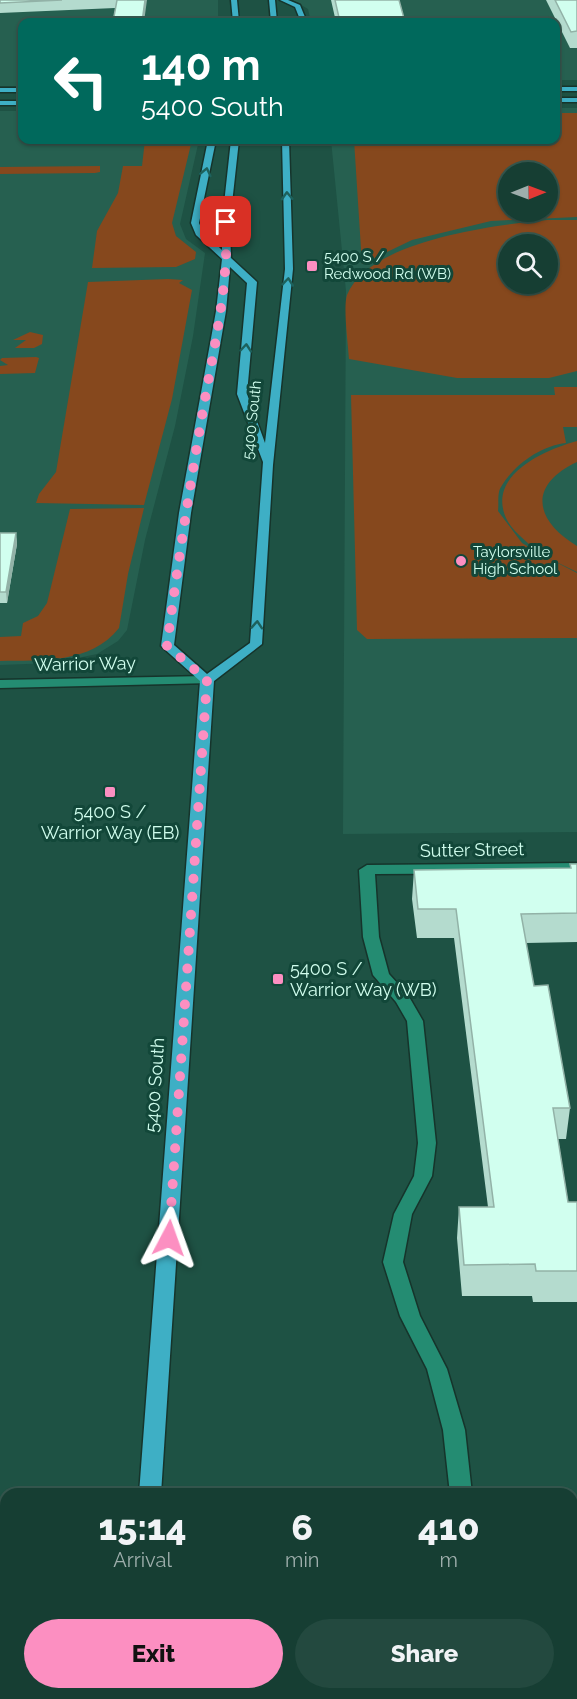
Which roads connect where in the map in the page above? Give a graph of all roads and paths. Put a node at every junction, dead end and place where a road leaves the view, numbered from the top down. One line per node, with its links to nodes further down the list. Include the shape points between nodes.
1 (234, 0): 4 (main road)
2 (272, 0): 5 (main road)
3 (282, 0): 6 (main road, via 298,6)
4 (236, 18)
5 (274, 18)
6 (302, 18)
7 (577, 88): 8 (main road)
8 (560, 89)
9 (0, 90): 10 (main road)
10 (18, 90)
11 (560, 100): 12 (main road)
12 (577, 100)
13 (0, 103): 14 (main road)
14 (18, 103)
15 (211, 144): 18 (main road, one-way to 15, via 199,233 195,223)
16 (235, 144): 18 (main road, via 226,222)
17 (285, 144): 19 (main road, 5400 South, one-way to 17, via 289,269)
18 (227, 257): 19 (main road, one-way to 18, via 242,394 252,282); 20 (main road, via 167,646)
19 (268, 465): 20 (main road, 5400 South, one-way to 19, via 256,644)
20 (207, 680): 21 (street, Warrior Way); 23 (main road, 5400 South)
21 (0, 684)
22 (577, 868): 24 (street, Sutter Street, via 367,870 371,937 381,975 415,1021 427,1143 423,1176 403,1214 393,1262 410,1316 437,1370 454,1430)
23 (150, 1488)
24 (460, 1488)

